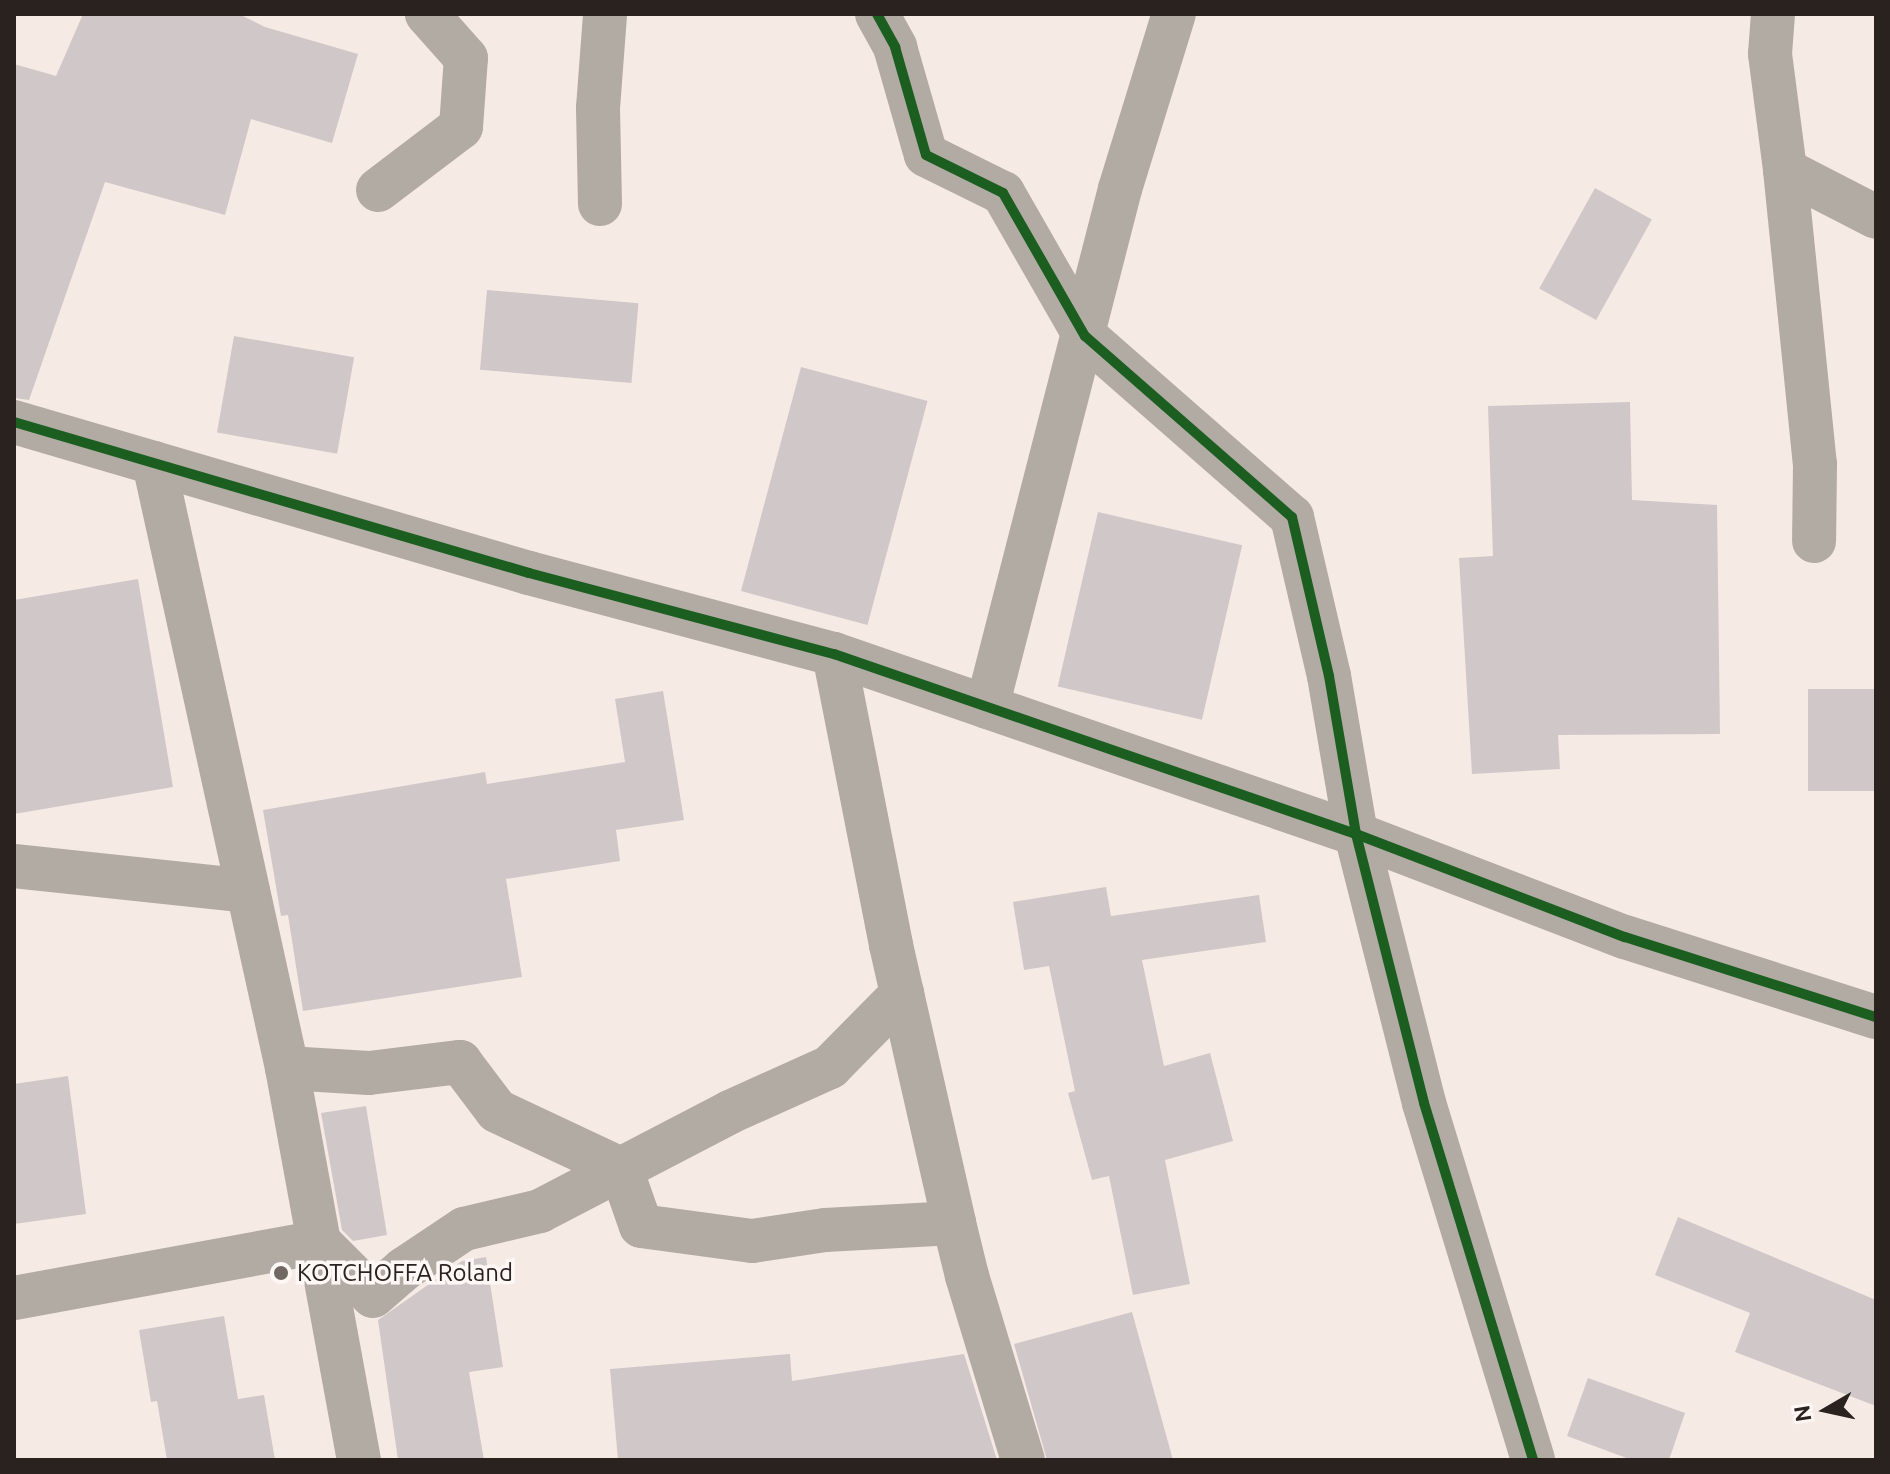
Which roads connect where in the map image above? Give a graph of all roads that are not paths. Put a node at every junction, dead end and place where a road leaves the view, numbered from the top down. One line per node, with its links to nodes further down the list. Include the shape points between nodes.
1 (427, 14): 7 (street, via 466,58 461,127)
2 (605, 14): 8 (street, via 598,108)
3 (877, 14): 10 (street, via 895,47 926,155 1003,193)
4 (1174, 14): 10 (street, via 1120,189)
5 (1773, 14): 6 (street, via 1770,54)
6 (1785, 170): 9 (street); 13 (street, via 1815,464)
7 (378, 190)
8 (600, 204)
9 (1876, 217)
10 (1085, 336): 15 (street); 16 (street, via 1292,517 1329,676)
11 (14, 422): 12 (street)
12 (154, 463): 14 (street, via 529,573); 18 (street)
13 (1814, 541)
14 (834, 654): 15 (street); 19 (street)
15 (987, 707): 16 (street)
16 (1356, 834): 20 (street, via 1625,937); 28 (street, via 1424,1103)
17 (14, 866): 18 (street)
18 (248, 891): 21 (street)
19 (902, 994): 22 (street, via 830,1067); 23 (street)
20 (1876, 1017)
21 (287, 1068): 22 (street, via 369,1073 460,1062 497,1111); 24 (street)
22 (621, 1169): 23 (street, via 641,1226 752,1241 825,1230); 24 (street, via 540,1211 464,1229 373,1296)
23 (954, 1223): 27 (street)
24 (319, 1242): 25 (street); 26 (street)
25 (14, 1298)
26 (359, 1460)
27 (1023, 1460)
28 (1533, 1460)

